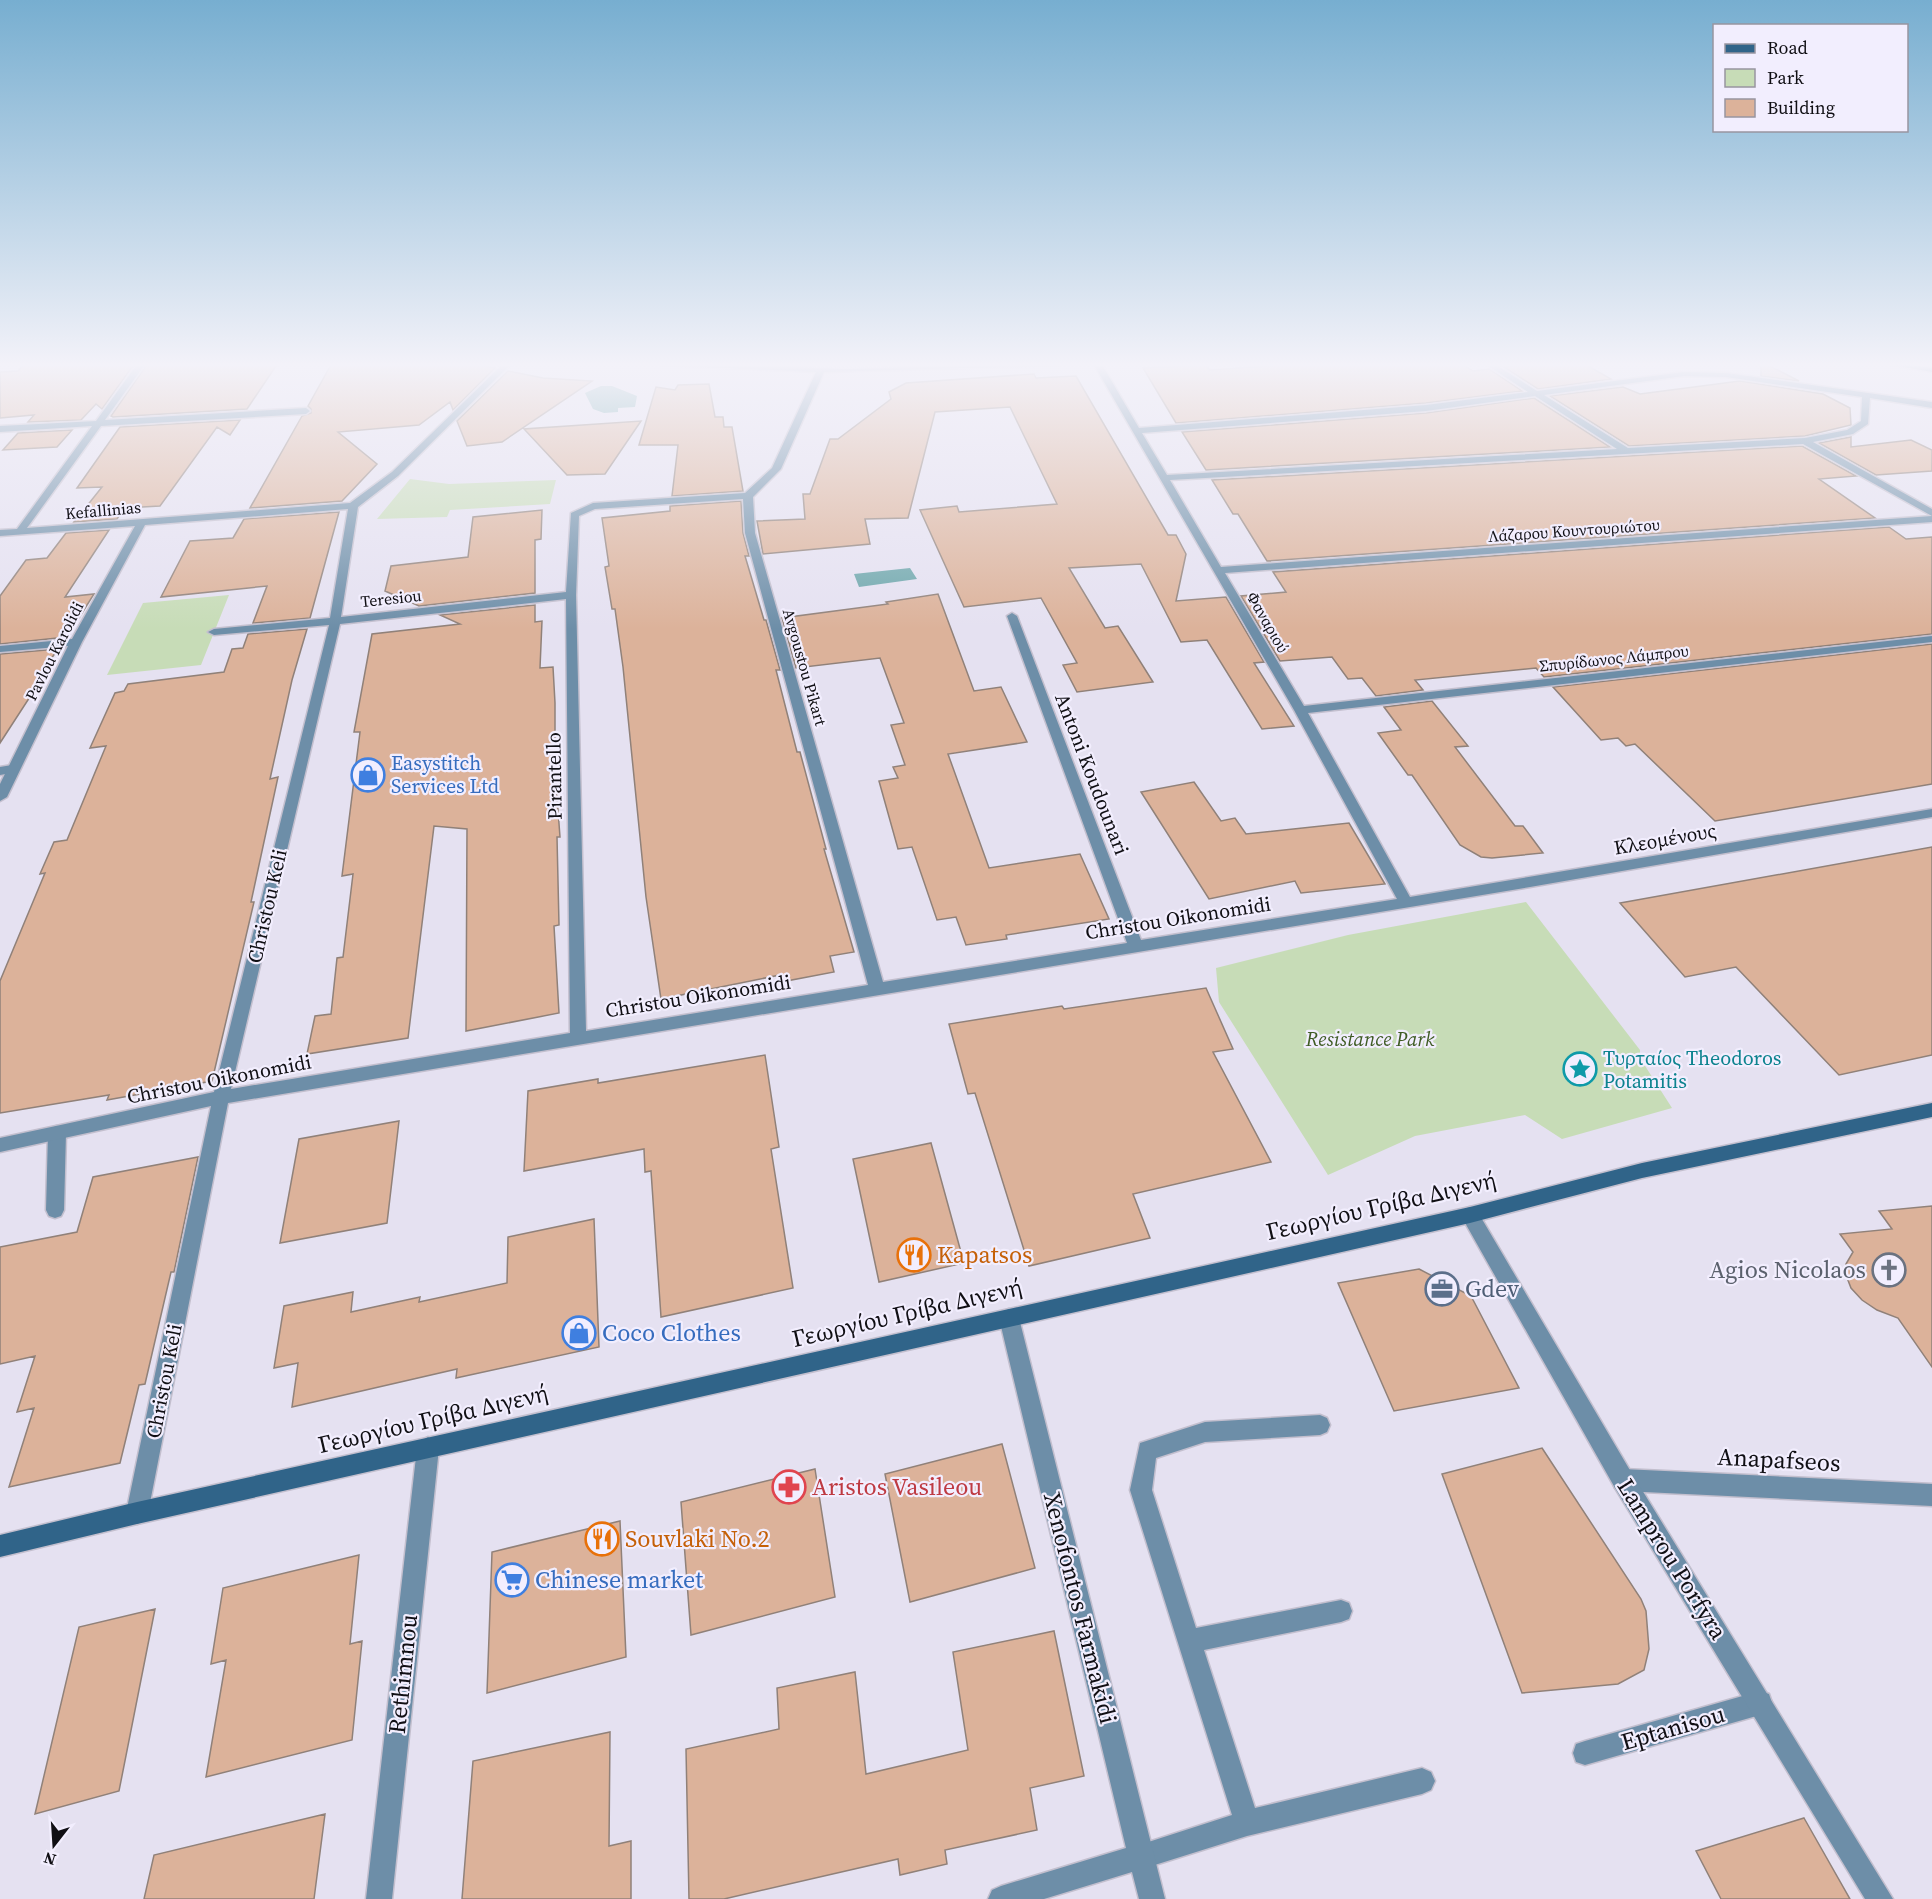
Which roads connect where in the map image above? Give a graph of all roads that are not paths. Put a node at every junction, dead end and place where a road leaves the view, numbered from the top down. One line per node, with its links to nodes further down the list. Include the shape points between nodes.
1 (77, 452): 13 (street)
2 (416, 452): 9 (street, via 395,474)
3 (784, 452): 8 (street, via 776,469)
4 (1149, 452): 7 (street, Φαναριού)
5 (1598, 452): 7 (street)
6 (1824, 452): 10 (street)
7 (1164, 478): 15 (street, Φαναριού)
8 (748, 496): 16 (street, Pirantello, via 593,506 573,515); 29 (street, Avgoustou Pikart, via 750,534)
9 (352, 506): 12 (street, Kefallinias); 18 (street, Christou Keli)
10 (1932, 513)
11 (1932, 519): 15 (street, Λάζαρου Κουντουριώτου)
12 (142, 522): 13 (street, Kefallinias); 21 (street, Pavlou Karolidi)
13 (20, 531): 14 (street, Kefallinias)
14 (0, 533)
15 (1218, 570): 23 (street, Φαναριού)
16 (571, 595): 18 (street, Teresiou); 30 (street, Pirantello)
17 (1012, 616): 28 (street, Antoni Koudounari)
18 (335, 621): 19 (street, Teresiou); 31 (street, Christou Keli)
19 (214, 632)
20 (1932, 639): 23 (street, Σπυρίδωνος Λάμπρου)
21 (76, 642): 22 (street); 24 (street, Pavlou Karolidi)
22 (0, 649)
23 (1300, 710): 27 (street, Φαναριού)
24 (6, 770): 25 (street, Pavlou Karolidi)
25 (0, 797)
26 (1932, 813): 27 (street, Κλεομένους)
27 (1405, 901): 28 (street, Christou Oikonomidi)
28 (1136, 946): 29 (street, Christou Oikonomidi)
29 (877, 988): 30 (street, Christou Oikonomidi)
30 (578, 1038): 31 (street, Christou Oikonomidi)
31 (221, 1097): 33 (street, Christou Oikonomidi); 42 (street, Christou Keli)
32 (1932, 1110): 36 (main road, Γεωργίου Γρίβα Διγενή, via 1685,1159)
33 (57, 1133): 34 (street, Christou Oikonomidi); 35 (street)
34 (0, 1145)
35 (55, 1210)
36 (1470, 1215): 37 (main road, Γεωργίου Γρίβα Διγενή); 40 (street, Lamprou Porfyra)
37 (1009, 1318): 39 (main road, Γεωργίου Γρίβα Διγενή); 50 (street, Xenofontos Farmakidi)
38 (1320, 1425): 45 (street, via 1205,1432 1147,1450 1142,1490)
39 (428, 1448): 42 (main road, Γεωργίου Γρίβα Διγενή); 51 (street, Rethimnou)
40 (1623, 1480): 41 (street, Anapafseos); 46 (street, Lamprou Porfyra)
41 (1932, 1495)
42 (137, 1513): 43 (main road, Γεωργίου Γρίβα Διγενή)
43 (0, 1546)
44 (1341, 1611): 45 (street)
45 (1190, 1641): 49 (street)
46 (1760, 1703): 47 (street, Eptanisou); 54 (street, Lamprou Porfyra)
47 (1585, 1753)
48 (1422, 1781): 49 (street)
49 (1247, 1823): 50 (street)
50 (1142, 1856): 52 (street); 53 (street, Xenofontos Farmakidi)
51 (379, 1899)
52 (1001, 1899)
53 (1152, 1899)
54 (1880, 1899)

